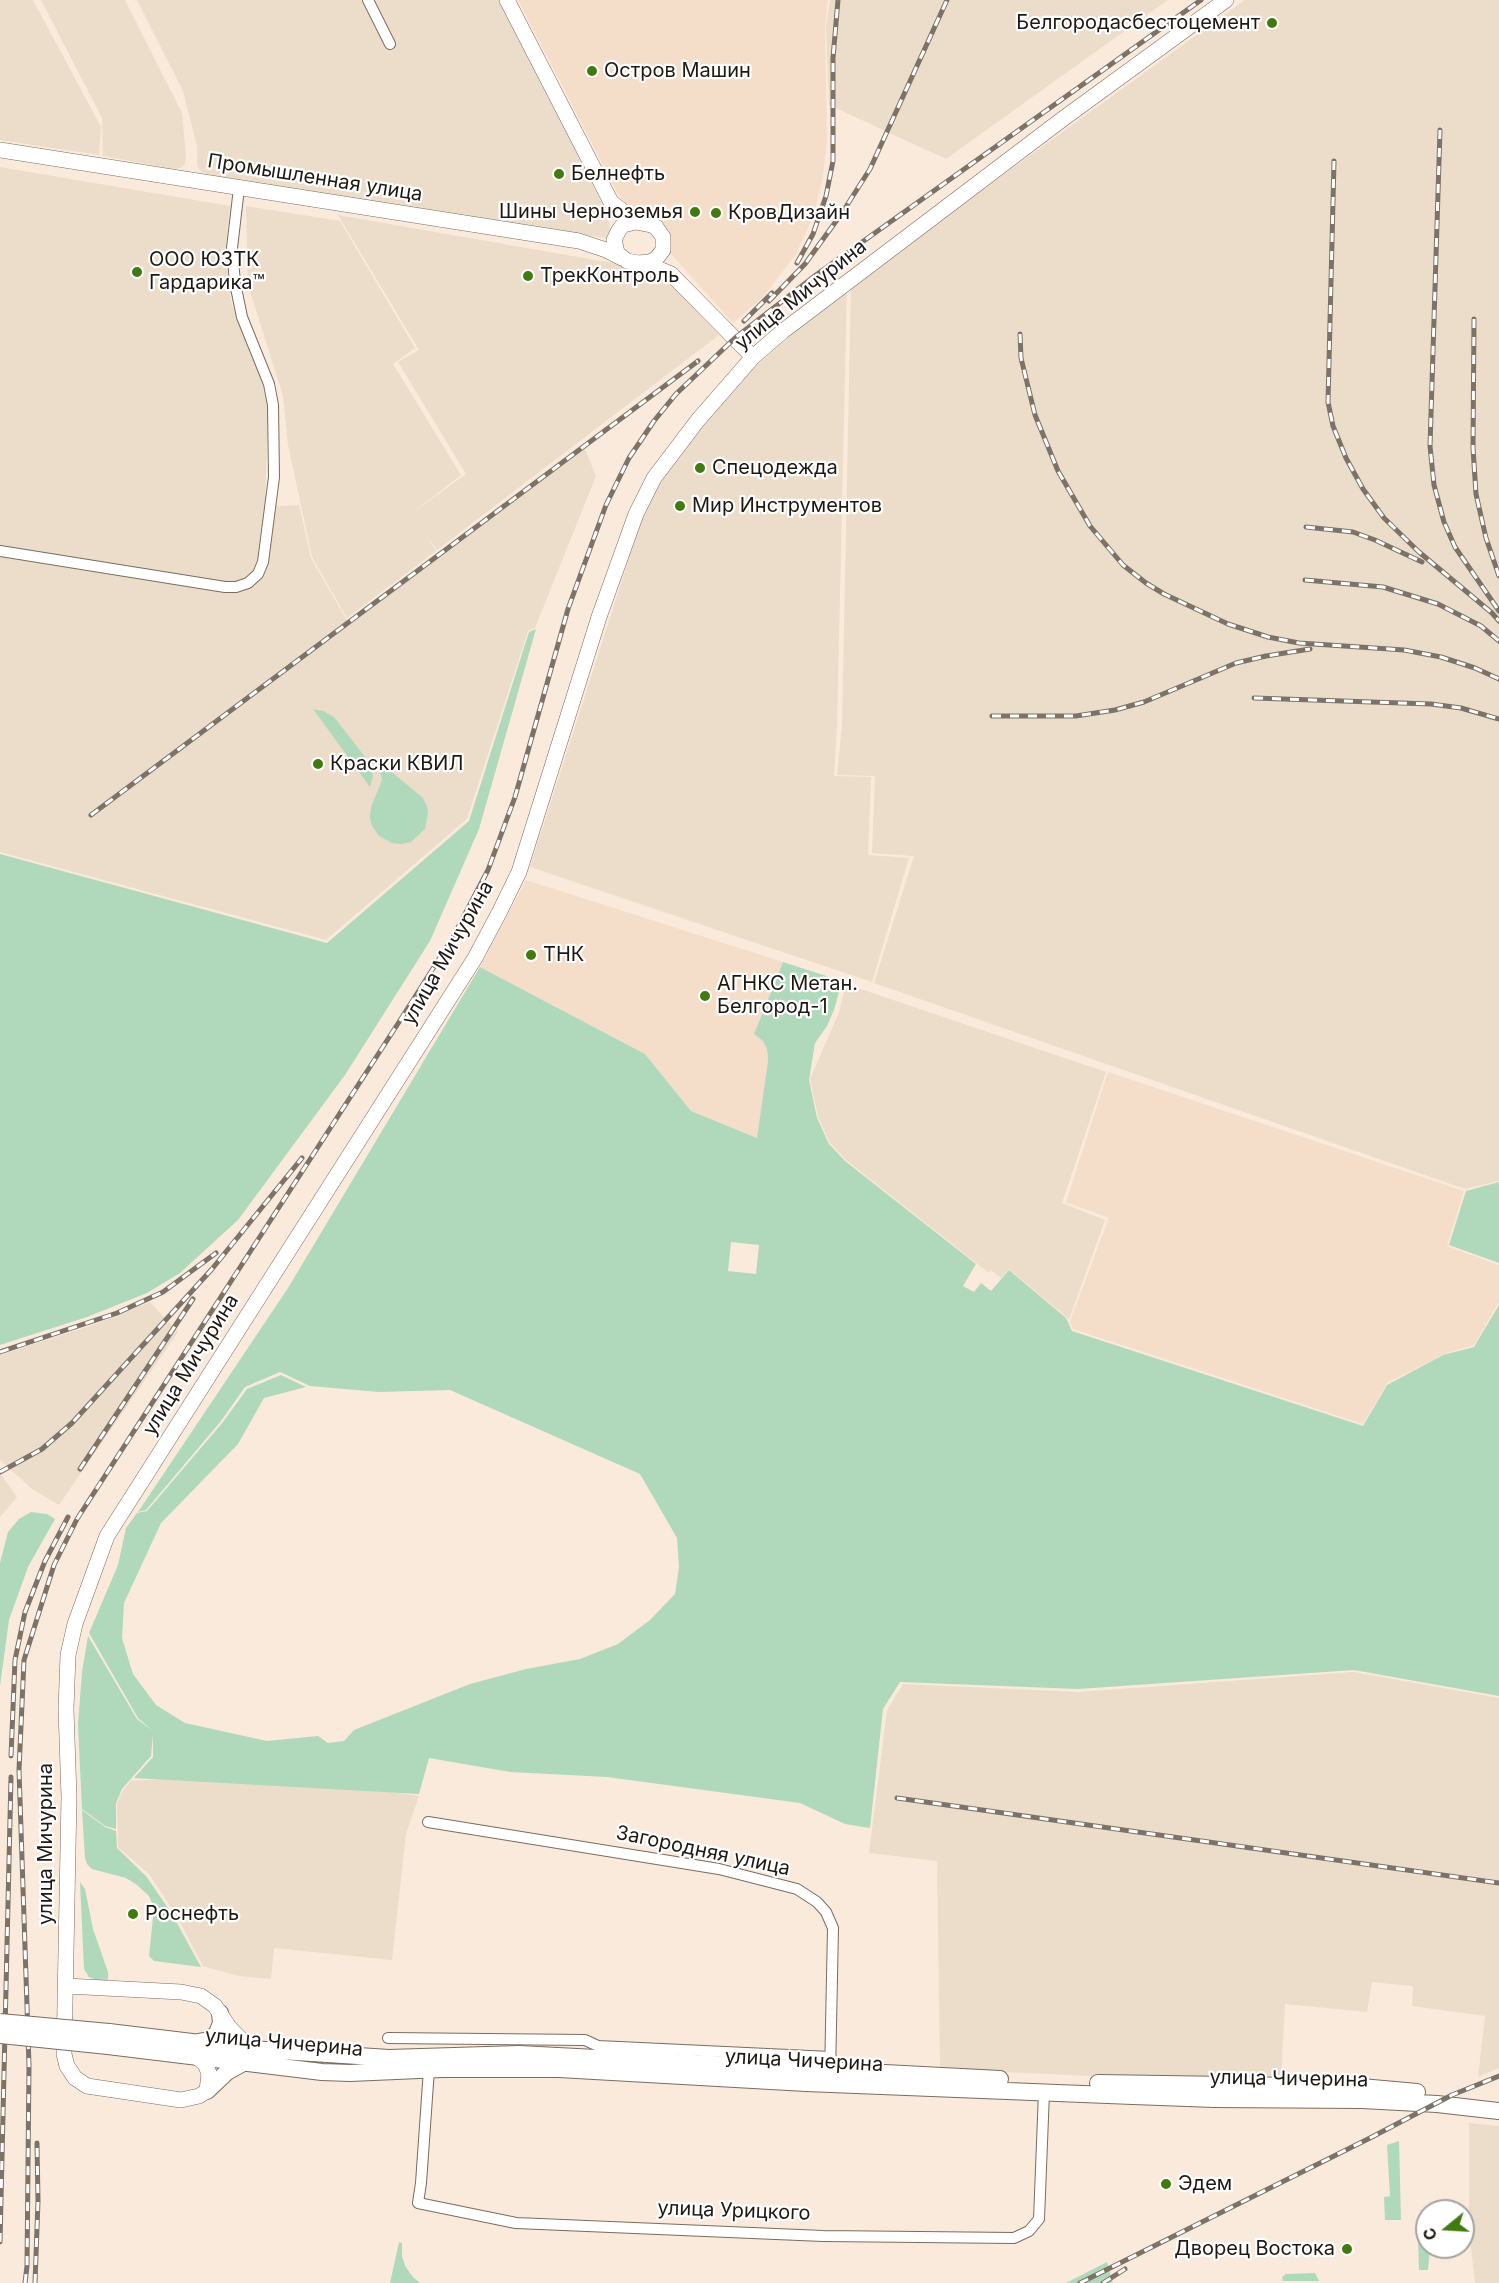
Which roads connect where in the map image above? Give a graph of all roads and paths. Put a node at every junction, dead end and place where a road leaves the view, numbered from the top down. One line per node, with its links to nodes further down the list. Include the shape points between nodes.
1 (368, 0): 4 (street)
2 (507, 0): 7 (main road)
3 (1226, 0): 15 (main road, улица Мичурина, via 1064,118)
4 (390, 44)
5 (0, 150): 6 (main road, Промышленная улица)
6 (239, 188): 10 (main road, Промышленная улица); 16 (street, via 232,248 235,283 242,317 269,384 273,405 274,477 258,574 236,587 225,587)
7 (610, 202): 8 (main road); 9 (main road)
8 (643, 222): 9 (main road, via 623,225); 11 (main road, via 660,232)
9 (616, 234): 10 (main road); 12 (main road, via 615,244)
10 (591, 244): 12 (main road, Промышленная улица)
11 (663, 250): 13 (main road, via 656,259); 14 (main road)
12 (622, 258): 13 (main road)
13 (644, 263): 14 (main road)
14 (671, 274): 15 (main road)
15 (753, 357): 18 (main road, улица Мичурина, via 654,478 636,514 599,617 519,872 480,949 107,1536 75,1624 68,1655)
16 (0, 551)
17 (428, 1822): 27 (street, Загородняя улица, via 719,1869 797,1889 817,1902 833,1928)
18 (66, 1986): 19 (main road, улица Чичерина, via 181,1992 201,1996); 29 (main road, улица Мичурина, via 64,2054 75,2078 87,2086 181,2100)
19 (220, 2013): 24 (main road, via 217,2033); 25 (main road, улица Чичерина)
20 (0, 2022): 23 (main road, bridge)
21 (0, 2035): 23 (main road, bridge)
22 (388, 2038): 27 (street, via 585,2040 598,2046)
23 (109, 2039): 24 (main road, улица Чичерина)
24 (197, 2050): 25 (main road, улица Чичерина); 29 (main road, via 209,2073)
25 (247, 2056): 26 (main road, улица Чичерина, via 350,2073); 27 (main road, улица Чичерина, via 389,2058 519,2054); 29 (main road)
26 (429, 2070): 27 (main road, улица Чичерина); 28 (street, улица Урицкого, via 418,2203 516,2223 823,2236 1014,2238 1029,2231 1039,2219)
27 (830, 2070): 28 (main road, улица Чичерина)
28 (1044, 2086): 30 (main road, улица Чичерина, via 1361,2087); 31 (main road, улица Чичерина, via 1214,2099 1362,2100)
29 (207, 2091)
30 (1499, 2100)
31 (1499, 2111)

